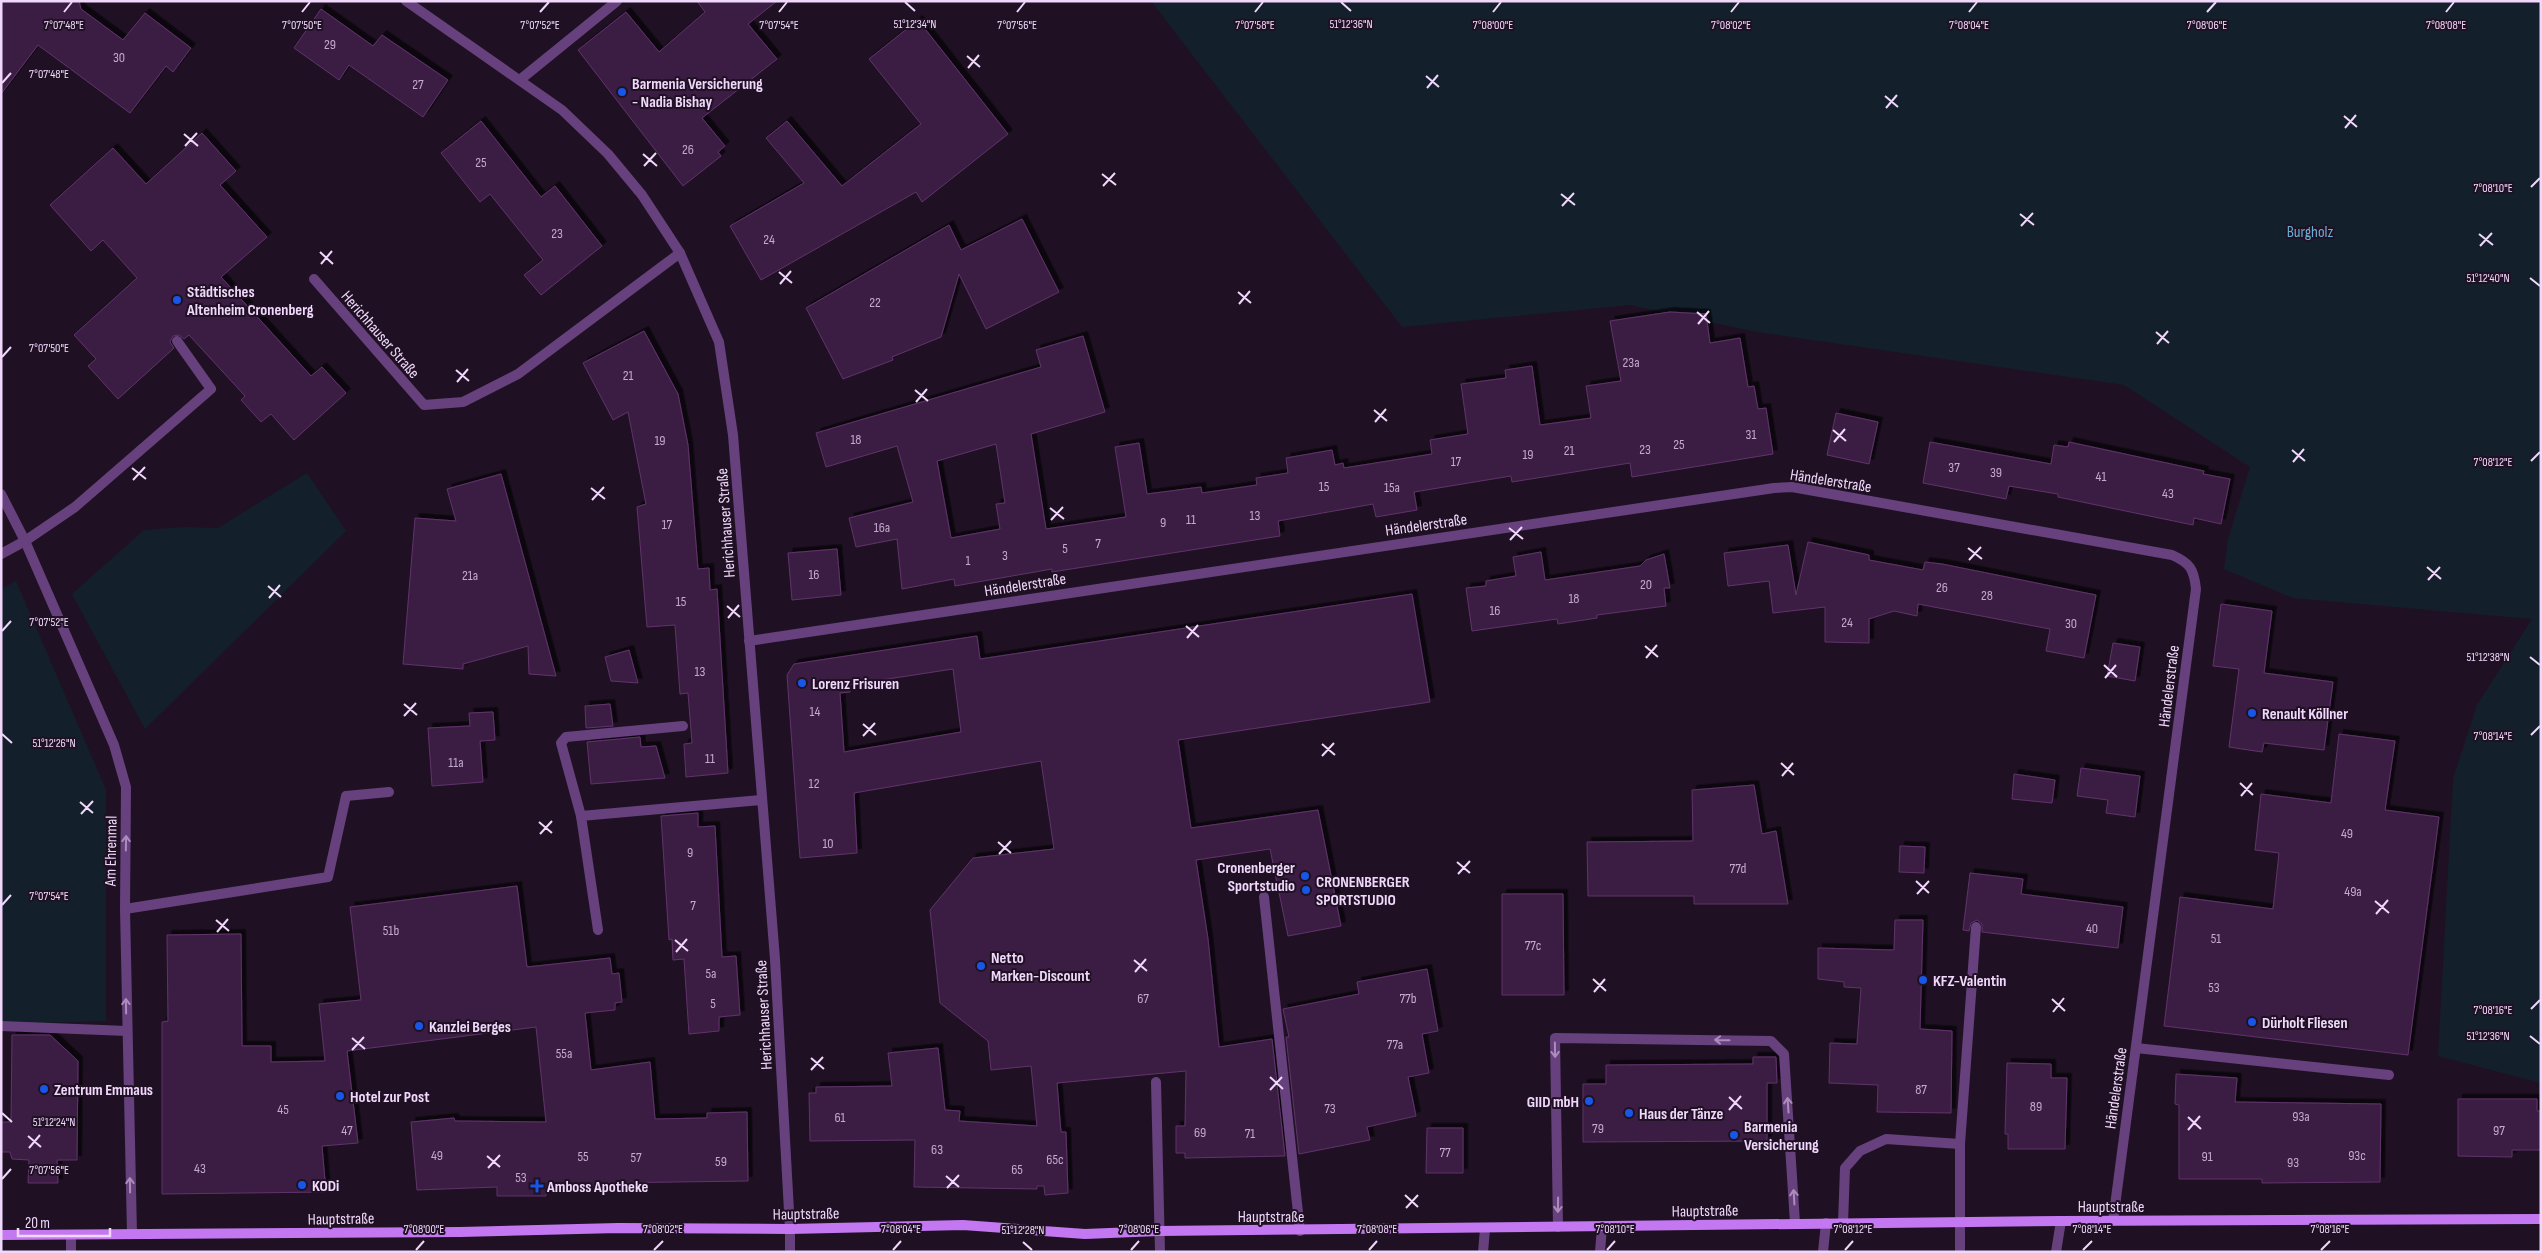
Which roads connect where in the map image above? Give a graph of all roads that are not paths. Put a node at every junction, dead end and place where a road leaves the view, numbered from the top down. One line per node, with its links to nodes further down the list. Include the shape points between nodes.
1 (406, 1): 3 (street, Herichhauser Straße)
2 (617, 1): 3 (street)
3 (521, 79): 4 (street, Herichhauser Straße, via 562,110 608,154 642,194)
4 (680, 253): 5 (street, Herichhauser Straße, via 518,374 463,402 424,405); 10 (street, Herichhauser Straße, via 719,342 733,435)
5 (314, 279)
6 (177, 341): 8 (street, via 212,389 76,507)
7 (1, 494): 8 (street, Am Ehrenmal)
8 (25, 541): 9 (street); 16 (street, Am Ehrenmal, one-way to 8, via 126,787 114,745)
9 (1, 554)
10 (749, 641): 13 (street, Herichhauser Straße); 21 (street, Händelerstraße, via 1774,488 1792,487 2172,555 2191,566 2196,589)
11 (683, 726): 14 (street, via 566,737 560,743)
12 (389, 792): 16 (street, via 346,796 328,877)
13 (761, 800): 14 (street); 35 (street, Herichhauser Straße, via 775,959)
14 (581, 816): 18 (street)
15 (1264, 897): 37 (street)
16 (125, 909): 20 (street, Am Ehrenmal, one-way to 16)
17 (1976, 927): 24 (street)
18 (598, 930)
19 (1, 1026): 20 (street)
20 (126, 1031): 38 (street, Am Ehrenmal, one-way to 20)
21 (2136, 1048): 22 (street); 27 (street, Händelerstraße)
22 (2389, 1075)
23 (1156, 1082): 36 (street)
24 (1960, 1144): 28 (street); 31 (street, via 1886,1139 1860,1151 1845,1168)
25 (2541, 1219): 27 (main road, Hauptstraße)
26 (2061, 1221): 27 (main road, Hauptstraße); 28 (main road, Hauptstraße); 48 (street)
27 (2113, 1221)
28 (1961, 1222): 31 (main road, Hauptstraße); 47 (street)
29 (1795, 1223): 30 (main road, Hauptstraße); 32 (street, one-way to 32, via 1784,1054 1771,1041 1555,1038); 33 (main road, Hauptstraße)
30 (1826, 1223): 31 (main road, Hauptstraße); 46 (street)
31 (1843, 1223)
32 (1558, 1227): 33 (main road, Hauptstraße); 34 (main road, Hauptstraße)
33 (1602, 1227): 45 (street)
34 (1485, 1228): 37 (main road, Hauptstraße); 44 (street)
35 (790, 1229): 36 (main road, Hauptstraße, via 962,1225 1085,1234); 38 (main road, Hauptstraße); 42 (street, Herichhauser Straße)
36 (1159, 1231): 37 (main road, Hauptstraße); 43 (street)
37 (1300, 1231)
38 (132, 1234): 40 (main road, Hauptstraße)
39 (1, 1235): 40 (main road, Hauptstraße)
40 (71, 1235): 41 (street)
41 (72, 1252)
42 (790, 1252)
43 (1160, 1252)
44 (1483, 1252)
45 (1600, 1252)
46 (1823, 1252)
47 (1960, 1252)
48 (2056, 1252)

